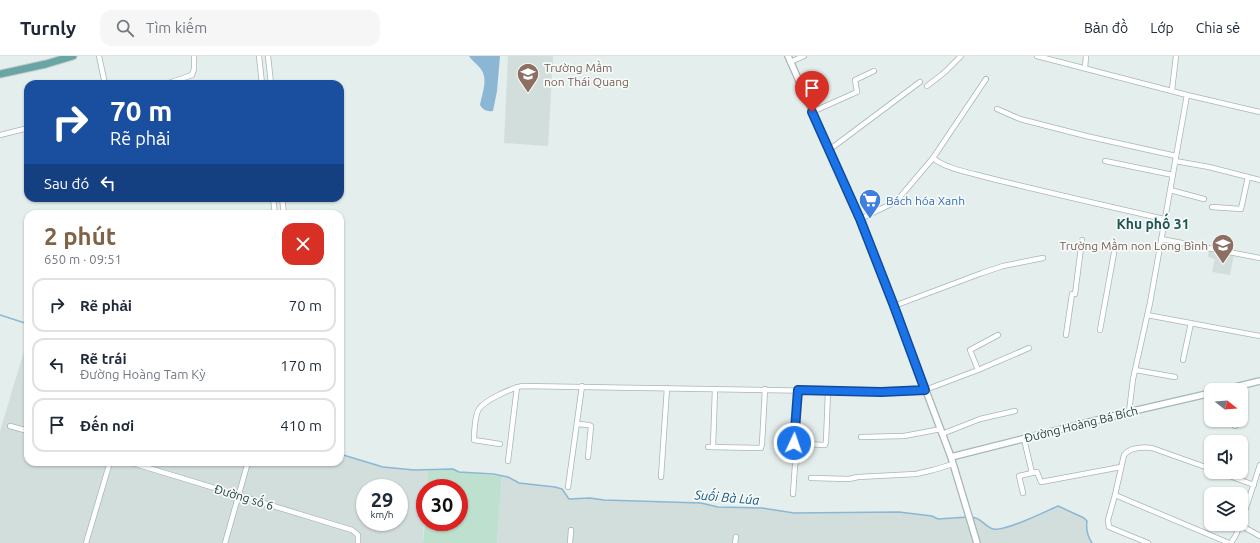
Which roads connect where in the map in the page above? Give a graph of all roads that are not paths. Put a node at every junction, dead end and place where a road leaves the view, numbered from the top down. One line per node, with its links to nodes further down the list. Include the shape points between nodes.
1 (73, 56): 15 (main road)
2 (99, 56): 17 (street)
3 (194, 56): 18 (street, via 192,75)
4 (259, 56): 19 (street)
5 (268, 56): 20 (street)
6 (788, 56): 12 (street)
7 (804, 56): 12 (street)
8 (961, 56): 22 (street)
9 (1037, 56): 13 (street)
10 (1086, 56): 13 (street)
11 (1176, 56): 23 (street)
12 (790, 62): 26 (street)
13 (1085, 68): 23 (street)
14 (874, 71): 26 (street, via 855,80 856,92)
15 (0, 74)
16 (986, 79): 31 (street)
17 (104, 80)
18 (178, 80)
19 (262, 80)
20 (271, 80)
21 (920, 82): 30 (street)
22 (927, 86)
23 (1172, 90): 24 (street)
24 (1187, 95): 27 (street); 32 (street)
25 (997, 109): 32 (street, via 1020,119)
26 (812, 112): 30 (street)
27 (1260, 112)
28 (24, 129): 29 (street)
29 (0, 135)
30 (829, 150): 40 (street)
31 (933, 158): 40 (street, via 900,197); 41 (street, via 962,170)
32 (1176, 158): 34 (street); 35 (street)
33 (1104, 161): 34 (street)
34 (1173, 175): 37 (street)
35 (1248, 177): 36 (street); 39 (street, via 1241,209)
36 (1260, 180)
37 (1170, 190): 38 (street); 41 (street)
38 (1204, 199)
39 (1212, 207)
40 (860, 219): 47 (street)
41 (1164, 220): 42 (street)
42 (1161, 239): 46 (street); 48 (street)
43 (1082, 240): 52 (street)
44 (1114, 252): 50 (street)
45 (1043, 258): 47 (street, via 1010,264 982,273)
46 (1260, 258)
47 (894, 306): 67 (street)
48 (1147, 315): 49 (street); 57 (street)
49 (1191, 323): 53 (street); 55 (street)
50 (1100, 330)
51 (998, 335): 56 (street, via 970,350)
52 (1066, 335)
53 (1260, 336)
54 (1029, 348): 56 (street)
55 (1184, 360)
56 (978, 370): 67 (street)
57 (1135, 370): 58 (street); 71 (street)
58 (1176, 377)
59 (1260, 382): 60 (street)
60 (1248, 385)
61 (582, 386): 62 (street); 63 (street); 72 (street)
62 (517, 387): 78 (street, via 481,406 478,411 474,440); 82 (street)
63 (667, 388): 64 (street); 91 (street)
64 (715, 389): 65 (street); 65 (street, via 710,447 761,448)
65 (765, 389): 66 (street)
66 (798, 390): 68 (street); 79 (street, via 794,443)
67 (925, 390): 68 (street); 75 (street)
68 (828, 391): 79 (street, via 826,445)
69 (1204, 395): 71 (street, Đường Hoàng Bá Bích)
70 (1015, 411): 75 (street)
71 (1129, 412): 77 (street, Đường Hoàng Bá Bích)
72 (577, 424): 80 (street, via 591,426); 95 (street)
73 (10, 426): 74 (street)
74 (24, 430)
75 (942, 431): 76 (street, via 904,436); 81 (street)
76 (861, 437)
77 (1024, 439): 81 (street, Đường Hoàng Bá Bích); 90 (street)
78 (500, 444)
79 (798, 444): 97 (street)
80 (588, 457)
81 (951, 457): 83 (street)
82 (508, 461)
83 (953, 464): 92 (street, via 916,474 850,479); 111 (street)
84 (1260, 465): 94 (street)
85 (109, 466): 106 (street)
86 (142, 466): 99 (street, Đường số 6)
87 (247, 466): 99 (street)
88 (1121, 467): 89 (street, via 1126,452 1144,447); 90 (street, via 1044,482 1041,482 1037,472); 98 (street)
89 (1204, 467)
90 (1032, 473): 96 (street, via 1019,476)
91 (661, 477)
92 (811, 478)
93 (1238, 479): 94 (street)
94 (1254, 485): 100 (street)
95 (568, 487)
96 (1023, 493)
97 (794, 494)
98 (1115, 495): 112 (street, via 1108,520 1109,527); 113 (street)
99 (238, 496): 107 (street); 108 (street, Đường số 6, via 356,532)
100 (1248, 503)
101 (1248, 528): 104 (street)
102 (571, 530): 109 (street)
103 (1238, 531): 113 (street)
104 (1260, 536)
105 (736, 537): 110 (street)
106 (86, 543)
107 (224, 543)
108 (358, 543)
109 (570, 543)
110 (735, 543)
111 (976, 543)
112 (1148, 543)
113 (1230, 543)

